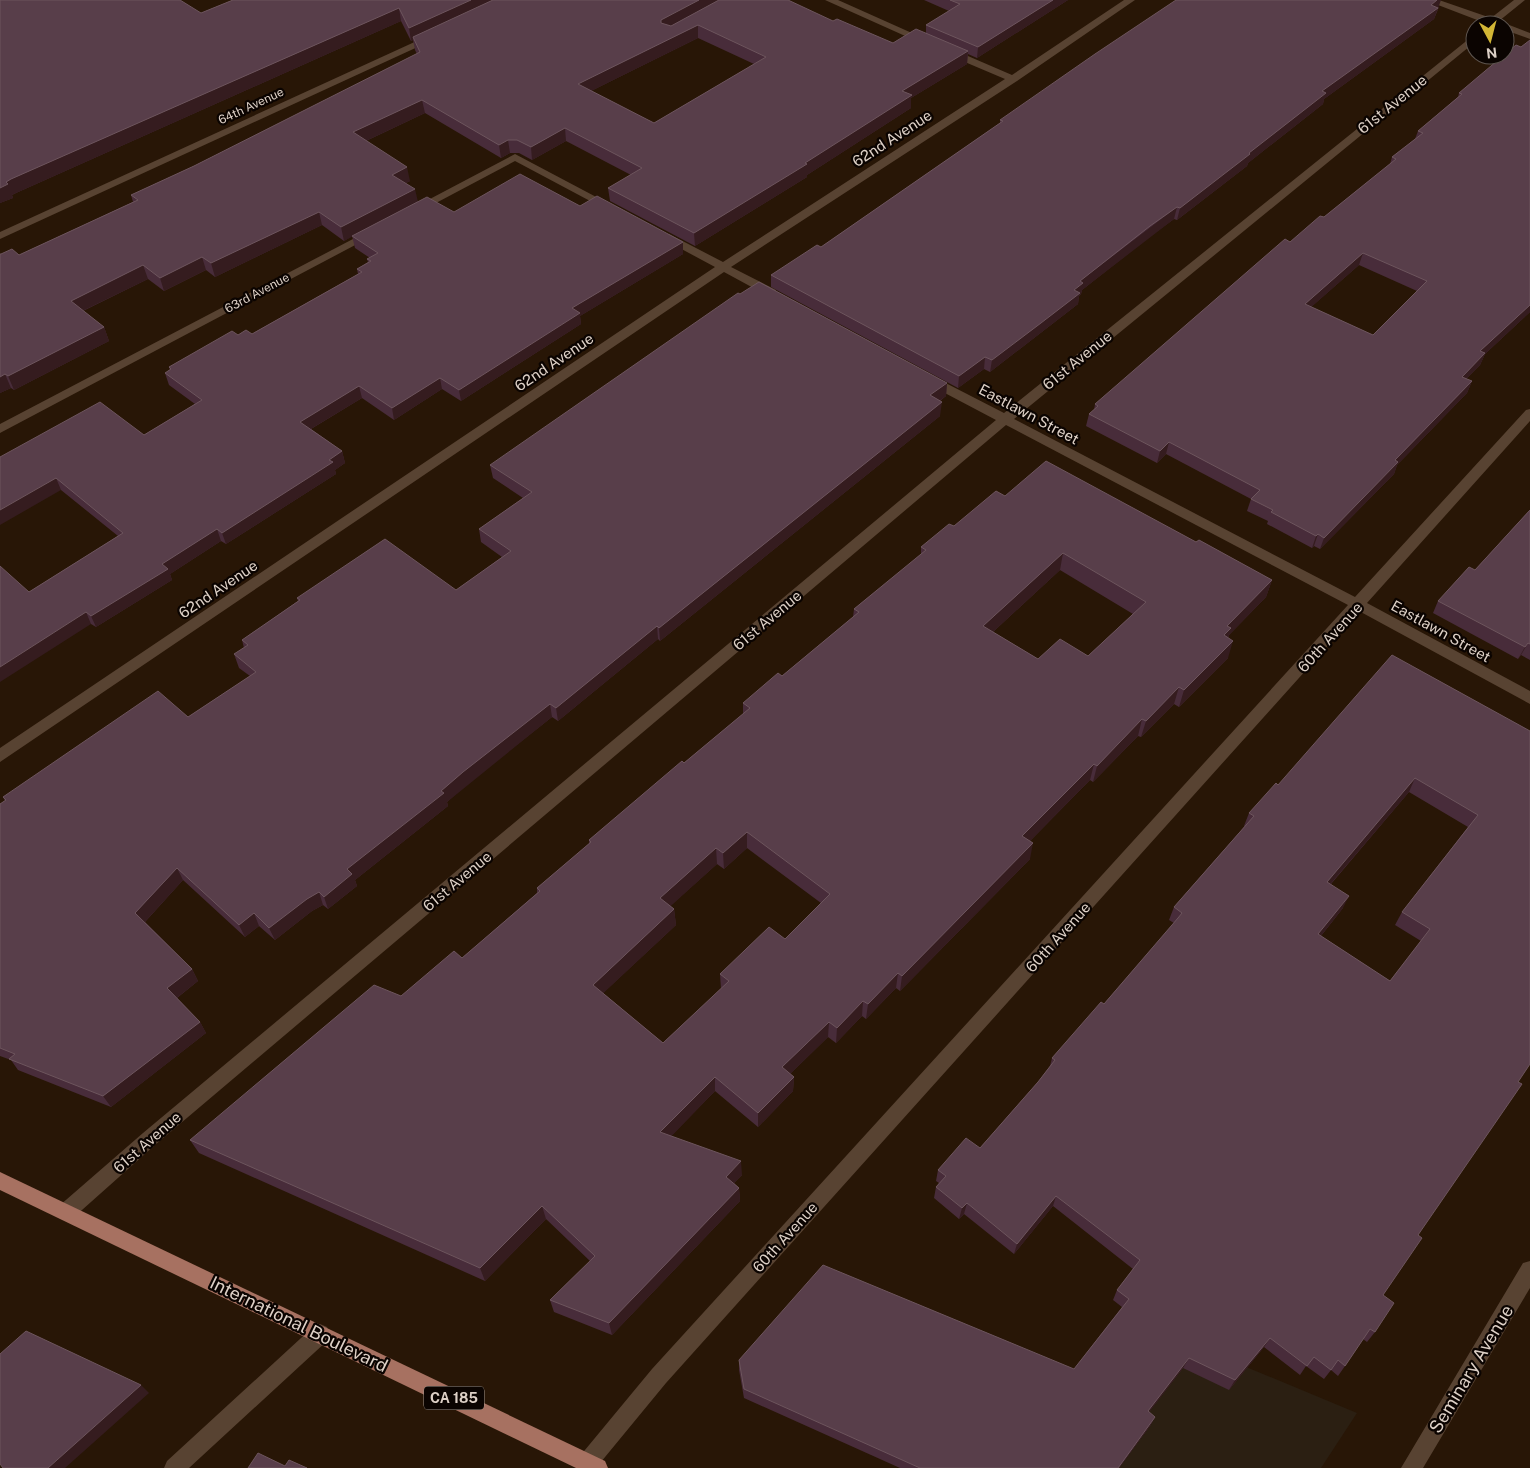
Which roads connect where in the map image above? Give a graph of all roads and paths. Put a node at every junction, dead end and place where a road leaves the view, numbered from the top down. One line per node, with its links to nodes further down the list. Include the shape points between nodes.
1 (830, 0): 11 (street)
2 (1130, 0): 11 (street, 62nd Avenue)
3 (1430, 0): 5 (street)
4 (1520, 0): 6 (street)
5 (1470, 15)
6 (1504, 15)
7 (1515, 31): 9 (street)
8 (442, 32): 16 (street, 64th Avenue)
9 (1530, 36)
10 (1465, 45): 21 (street, 61st Avenue)
11 (1013, 79): 17 (street, 62nd Avenue)
12 (619, 212): 13 (street, via 515,157)
13 (401, 217)
14 (384, 226): 22 (street, 63rd Avenue)
15 (654, 230): 17 (street)
16 (0, 236)
17 (723, 267): 18 (street); 25 (street, 62nd Avenue)
18 (783, 299)
19 (919, 373): 21 (street, Eastlawn Street)
20 (1530, 413): 23 (street, 60th Avenue)
21 (1004, 420): 23 (street, Eastlawn Street); 27 (street, 61st Avenue)
22 (0, 429)
23 (1359, 605): 24 (street, Eastlawn Street); 30 (street, 60th Avenue, via 665,1370)
24 (1530, 698)
25 (0, 756)
26 (0, 1181): 27 (main road, International Boulevard / CA 185)
27 (66, 1212): 29 (main road, International Boulevard / CA 185)
28 (1530, 1270): 32 (street, Seminary Avenue)
29 (320, 1334): 30 (main road, International Boulevard / CA 185); 31 (street)
30 (593, 1465)
31 (174, 1468)
32 (1412, 1468)

